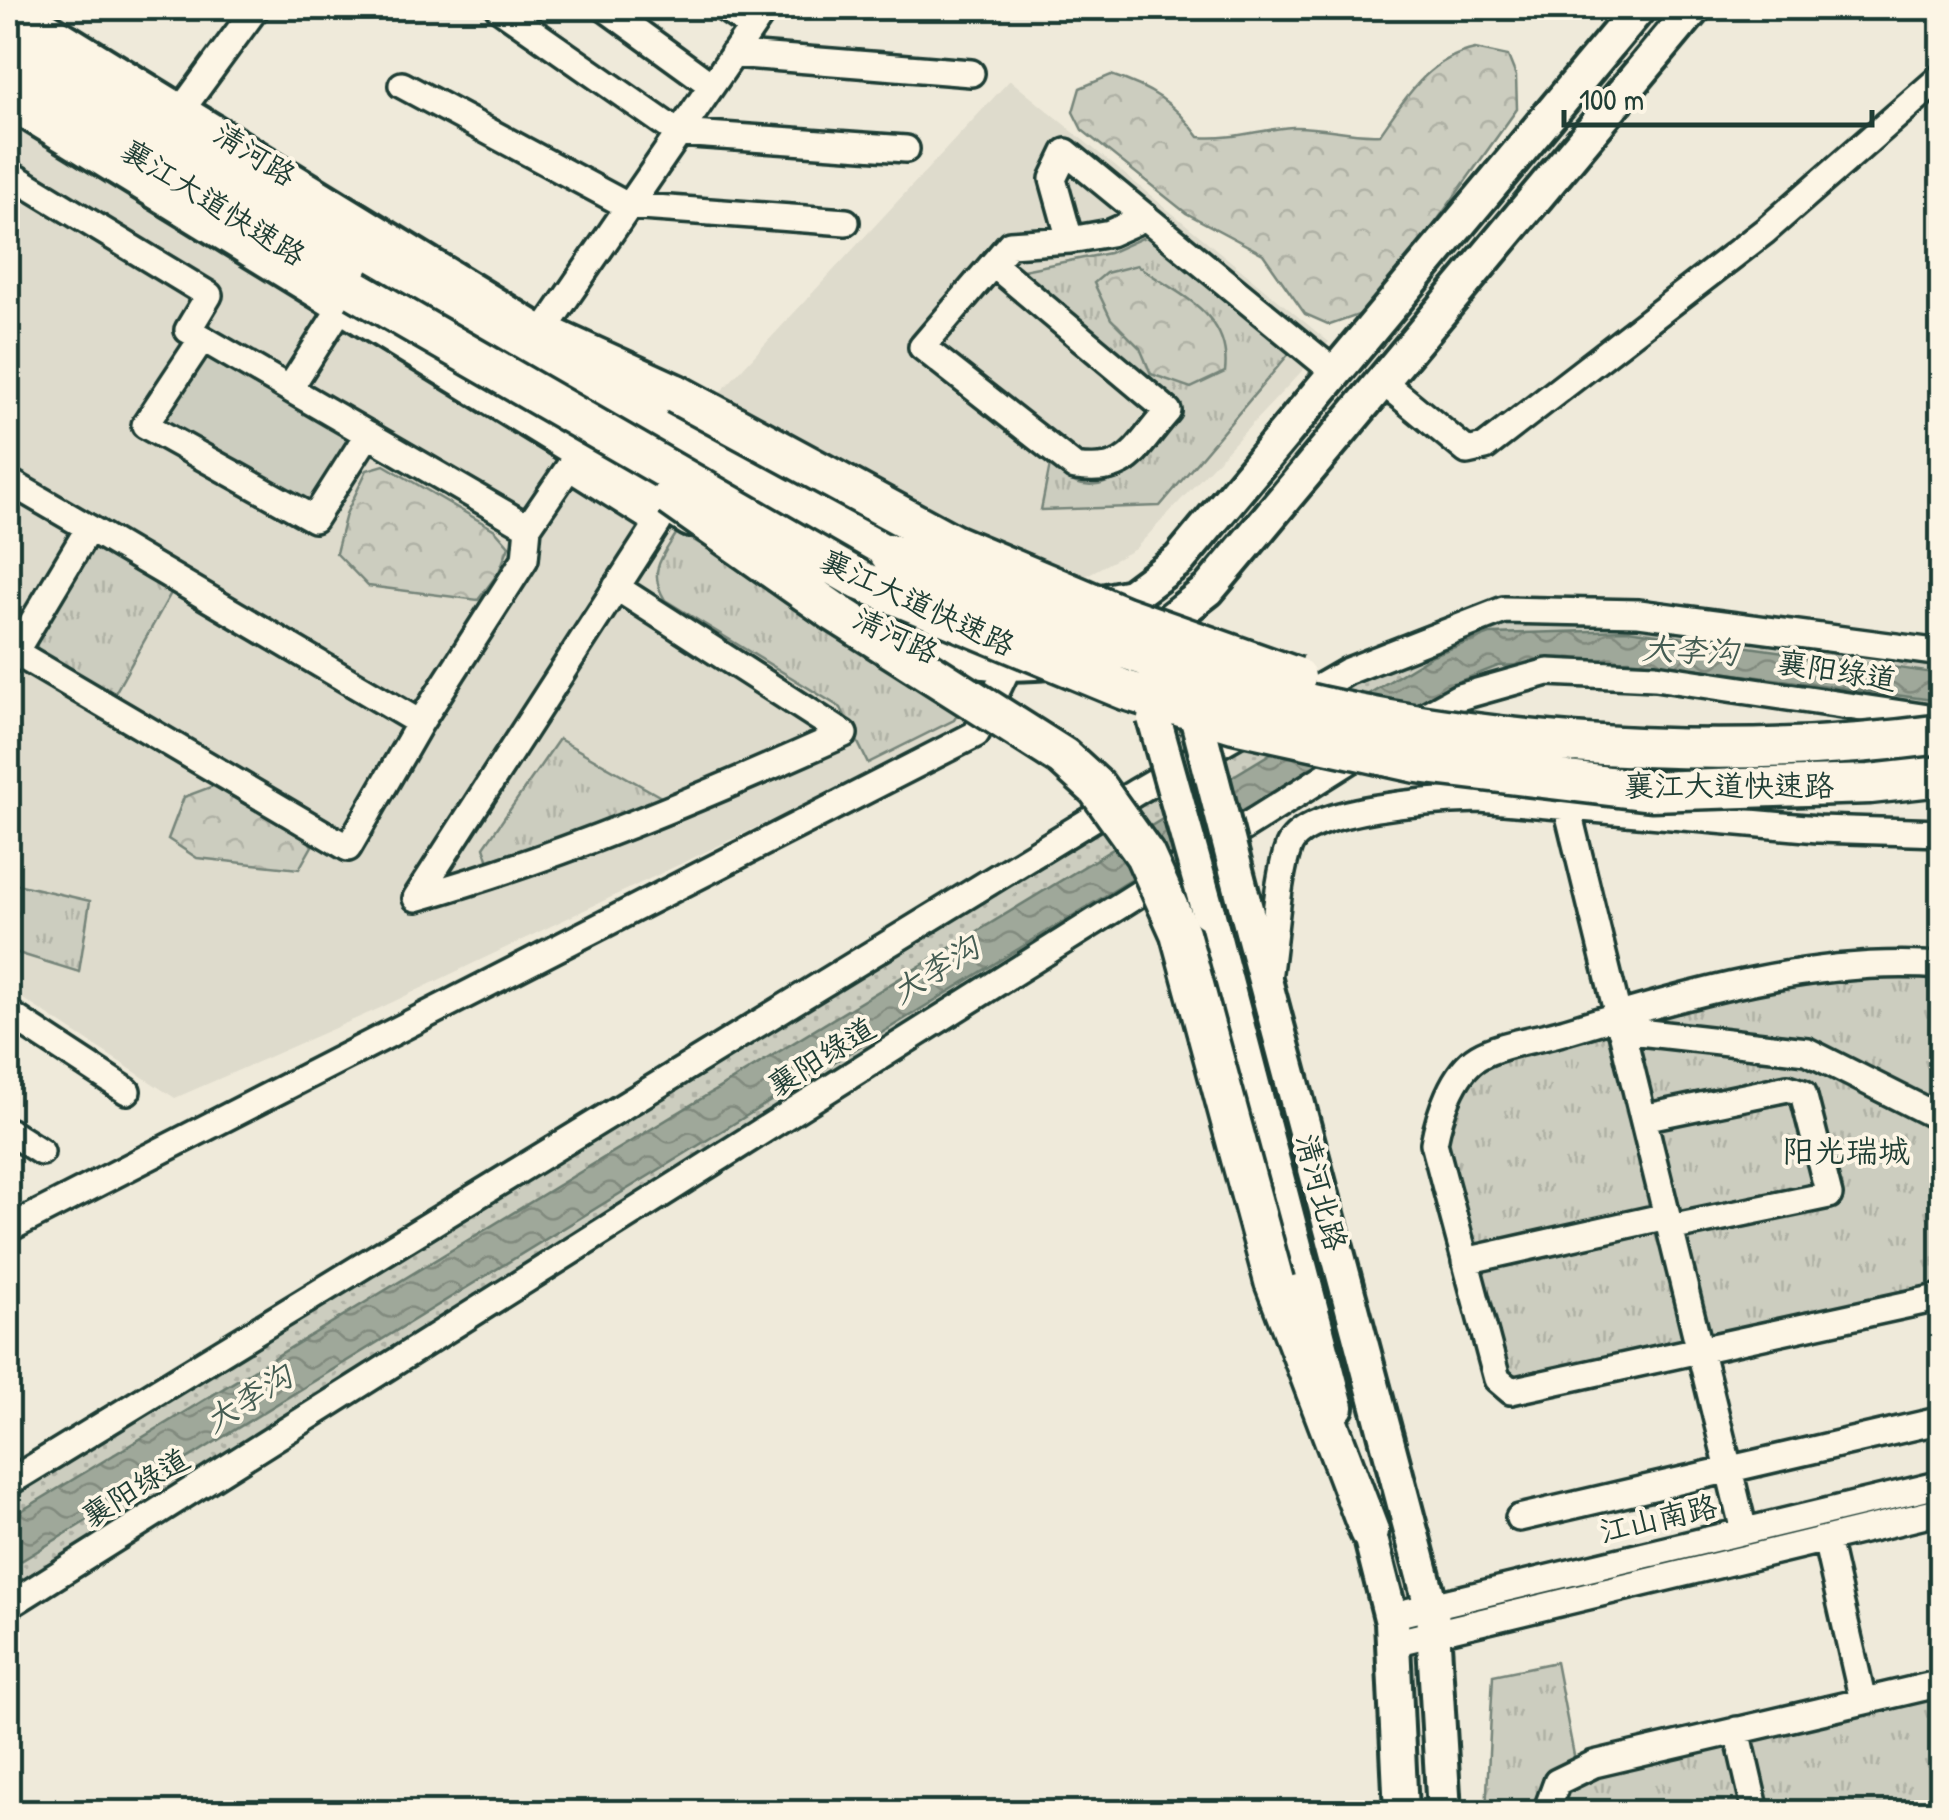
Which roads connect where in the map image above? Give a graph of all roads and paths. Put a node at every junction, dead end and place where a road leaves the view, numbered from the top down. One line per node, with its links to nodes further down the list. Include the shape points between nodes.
1 (13, 8): 17 (main road, 清河路)
2 (256, 8): 17 (street)
3 (499, 8): 18 (street)
4 (605, 8): 14 (street)
5 (724, 8): 8 (street)
6 (1639, 8): 29 (main road, 清河路)
7 (1694, 8): 30 (main road, 清河路)
8 (758, 17): 10 (street)
9 (8, 38): 47 (highway, 襄江大道快速路, bridge, via 514,345 889,553 1073,631 1201,675 1326,708)
10 (733, 54): 11 (street); 14 (street)
11 (971, 73)
12 (8, 74): 26 (highway, 襄江大道快速路)
13 (1942, 76): 30 (street, via 1765,230 1486,448 1467,452)
14 (711, 85): 18 (street)
15 (402, 86): 21 (street)
16 (8, 101): 26 (main road, 清河路)
17 (182, 109): 27 (main road, 清河路)
18 (678, 134): 19 (street); 21 (street)
19 (906, 150)
20 (8, 173): 28 (street, via 209,295 188,330)
21 (628, 206): 23 (street); 27 (street)
22 (1146, 217): 24 (street); 24 (street, via 1066,152 1053,179); 29 (street)
23 (846, 222)
24 (1070, 240): 25 (street, via 1010,244)
25 (992, 264): 25 (street, via 922,347 1075,467 1118,467 1168,411)
26 (349, 298): 31 (street); 43 (main road, 清河路, via 884,635 954,661); 48 (highway, 襄江大道快速路, bridge, via 861,581 1124,690 1234,723 1417,763 1651,790); 71 (highway, bridge, via 673,498 834,612 1031,735 1096,788 1146,855 1180,933 1274,1281)
27 (542, 334): 38 (main road, 清河路, via 964,590 1047,611); 47 (highway, bridge, via 676,394 953,544 1124,616 1332,690)
28 (202, 338): 31 (street); 32 (street, via 144,425 314,519)
29 (1337, 374): 36 (main road, 清河路, via 1179,560)
30 (1382, 382): 39 (main road, 清河路, via 1208,590)
31 (290, 388): 32 (street)
32 (368, 434): 34 (street)
33 (8, 481): 35 (street)
34 (528, 527): 37 (street, via 569,467 658,522); 45 (street, via 526,558)
35 (89, 528): 42 (street); 45 (street)
36 (1150, 582): 38 (main road, 清河路, via 1130,596); 39 (main road, 清河北路)
37 (616, 587): 37 (street, via 606,603 416,898 663,815 844,734)
38 (1096, 604): 40 (main road, 清河北路)
39 (1164, 628): 40 (main road, 清河路); 52 (main road, 清河北路, bridge, via 1194,708)
40 (1124, 647): 43 (main road, 清河路); 71 (main road, 清河北路, bridge, via 1154,718 1208,912)
41 (1942, 653): 67 (street, via 1640,613 1504,610 1348,670 1138,790)
42 (10, 654): 45 (street, via 348,848)
43 (1008, 666): 61 (street, via 976,734)
44 (1942, 720): 74 (street, 襄阳绿道, via 1674,680 1548,672 1459,696)
45 (420, 723)
46 (1942, 734): 47 (highway, 襄江大道快速路, bridge, via 1871,743)
47 (1590, 744)
48 (1942, 776)
49 (1567, 807): 50 (street); 52 (street, via 1434,800 1312,822 1290,844); 54 (street)
50 (1942, 834)
51 (1942, 966): 54 (street, via 1817,968)
52 (1267, 986): 75 (main road, 清河北路)
53 (8, 1013): 55 (street)
54 (1620, 1023): 56 (street); 57 (street, via 1808,1051); 62 (street, via 1477,1058 1441,1106 1434,1143)
55 (127, 1091)
56 (1643, 1118): 60 (street); 60 (street, via 1788,1088 1803,1093 1829,1196)
57 (1942, 1119)
58 (8, 1130): 59 (street)
59 (41, 1152)
60 (1668, 1222): 62 (street); 64 (street)
61 (8, 1229)
62 (1466, 1261): 64 (street, via 1497,1378 1511,1391)
63 (1942, 1297): 64 (street)
64 (1698, 1346): 66 (street)
65 (1942, 1420): 66 (street)
66 (1728, 1468): 70 (street); 72 (street)
67 (8, 1483)
68 (1942, 1484): 72 (street, 江山南路)
69 (1942, 1511): 73 (street, 江山南路)
70 (1519, 1518)
71 (1369, 1531): 76 (main road, 清河北路)
72 (1744, 1532): 75 (street, 江山南路)
73 (1826, 1539): 75 (street, 江山南路); 78 (street)
74 (8, 1606)
75 (1432, 1620): 76 (street, 江山南路); 81 (main road, 清河北路)
76 (1392, 1630): 80 (main road, 清河北路)
77 (1942, 1683): 78 (street)
78 (1863, 1701): 79 (street)
79 (1737, 1730): 82 (street, via 1594,1764 1557,1782); 83 (street)
80 (1401, 1812)
81 (1444, 1812)
82 (1546, 1812)
83 (1756, 1812)

